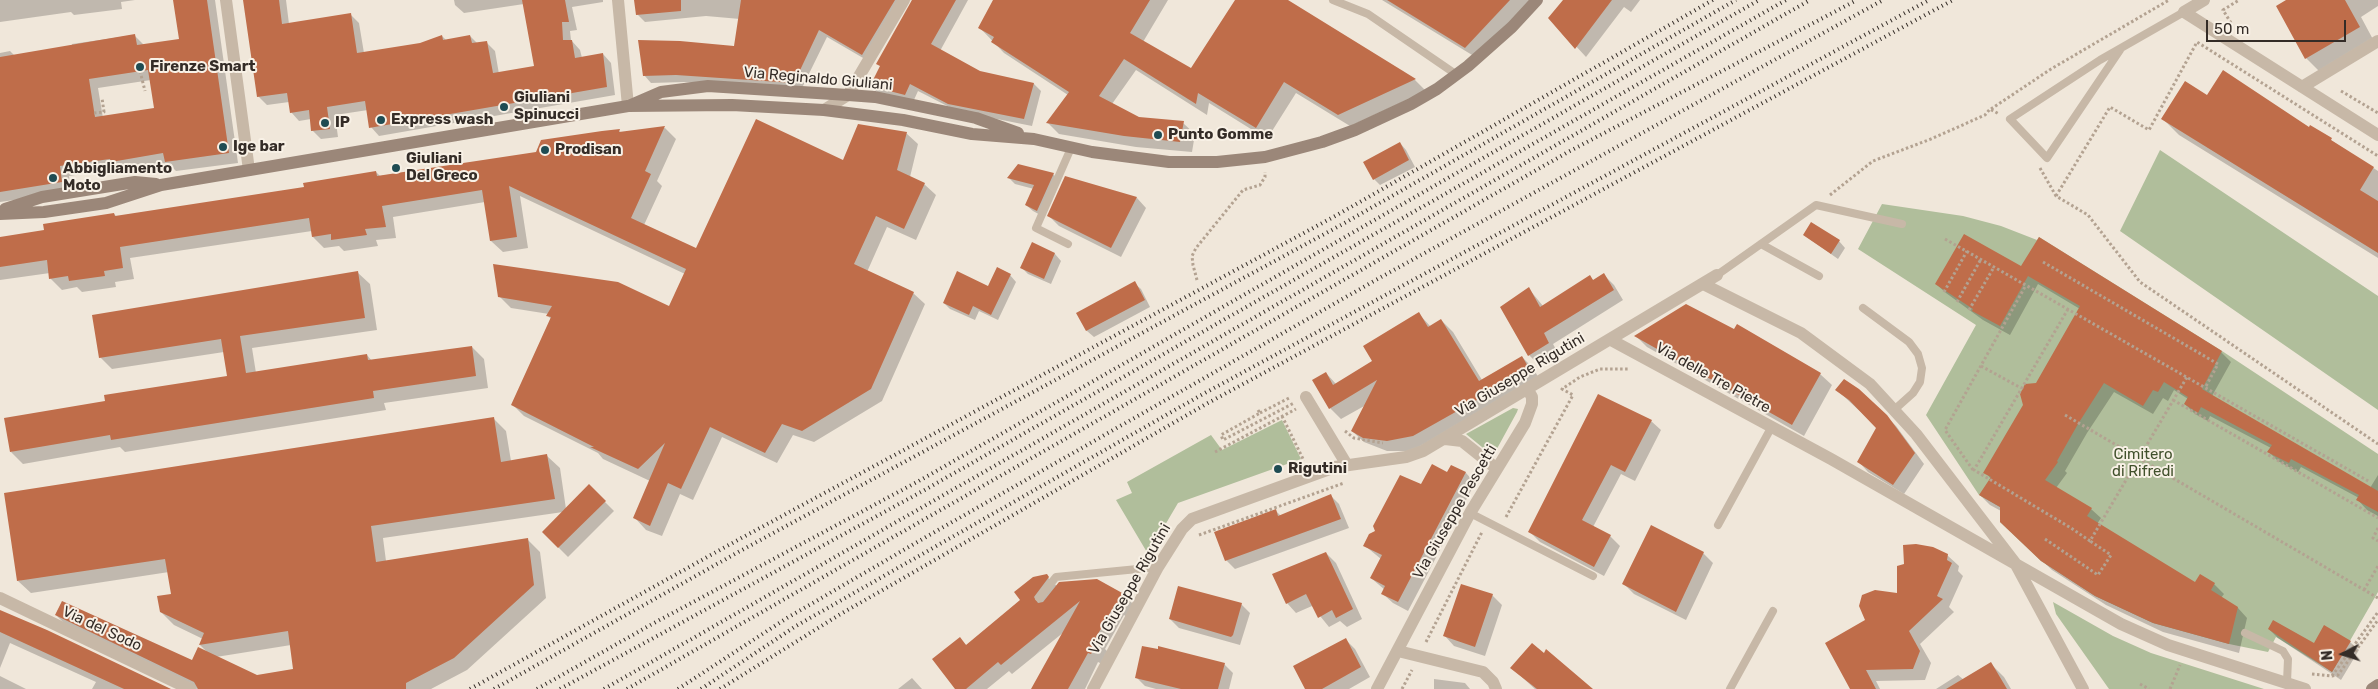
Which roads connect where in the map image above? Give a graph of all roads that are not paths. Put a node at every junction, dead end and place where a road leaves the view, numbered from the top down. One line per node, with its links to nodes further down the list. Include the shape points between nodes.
1 (226, 0): 18 (street)
2 (618, 0): 13 (street)
3 (904, 0): 12 (street)
4 (1333, 0): 10 (lane, via 1368,14)
5 (1537, 0): 10 (main road, Via Reginaldo Giuliani, via 1512,27)
6 (2204, 0): 7 (street)
7 (2184, 12): 9 (lane); 11 (street)
8 (2378, 42): 11 (street)
9 (2120, 50): 9 (lane, via 2047,158 2010,119)
10 (1457, 74): 17 (main road, Via Reginaldo Giuliani, via 1410,104 1372,122 1322,142 1265,157 1169,162)
11 (2302, 87): 15 (street)
12 (848, 94): 13 (main road, Via Reginaldo Giuliani, via 708,86 661,92); 14 (street); 16 (main road, Via Reginaldo Giuliani, via 976,118)
13 (628, 106): 14 (main road, Via Reginaldo Giuliani, via 732,105); 18 (main road, Via Reginaldo Giuliani)
14 (824, 110): 16 (main road, Via Reginaldo Giuliani, via 903,120 972,134)
15 (2378, 135)
16 (1034, 139): 17 (main road, Via Reginaldo Giuliani)
17 (1071, 148): 21 (lane, via 1036,228)
18 (249, 170): 19 (main road, Via Reginaldo Giuliani, via 161,185 106,202 44,212)
19 (0, 212)
20 (1902, 224): 22 (lane, via 1816,205)
21 (1068, 244)
22 (1761, 244): 23 (lane); 24 (lane)
23 (1717, 275): 25 (street)
24 (1819, 276)
25 (1703, 284): 27 (street); 30 (street, via 1801,333 1858,374)
26 (1863, 308): 30 (lane, via 1908,342 1918,354 1922,368 1920,382)
27 (1611, 340): 28 (street, Via Giuseppe Rigutini); 31 (street, Via delle Tre Pietre)
28 (1528, 390): 32 (street, Via Giuseppe Rigutini); 34 (street, Via Giuseppe Pescetti, via 1531,411)
29 (1303, 398): 33 (street)
30 (1894, 410): 37 (street)
31 (1771, 428): 36 (lane); 37 (street, Via delle Tre Pietre)
32 (1445, 439): 33 (street, Via Giuseppe Rigutini, via 1406,457); 34 (street, Via Giuseppe Rigutini, via 1462,441)
33 (1347, 465): 38 (street, Via Giuseppe Rigutini, via 1192,520 1182,529)
34 (1497, 468): 35 (street, Via Giuseppe Pescetti)
35 (1470, 513): 39 (lane); 44 (street, Via Giuseppe Pescetti)
36 (1718, 525)
37 (2015, 563): 45 (street, Via delle Tre Pietre, via 2148,637); 53 (street)
38 (1158, 567): 41 (lane, via 1056,577); 49 (street, Via Giuseppe Rigutini)
39 (1593, 576)
40 (0, 598): 48 (street, Via del Sodo)
41 (1039, 598)
42 (1773, 611): 52 (lane)
43 (2245, 633): 45 (lane, via 2283,651 2288,659)
44 (1398, 651): 50 (street, Via Giuseppe Pescetti); 51 (street, via 1483,672)
45 (2287, 682): 47 (street, Via delle Tre Pietre)
46 (2378, 685): 54 (main road)
47 (2304, 688)
48 (190, 689)
49 (1093, 689)
50 (1377, 689)
51 (1496, 689)
52 (1730, 689)
53 (2083, 689)
54 (2372, 689)

